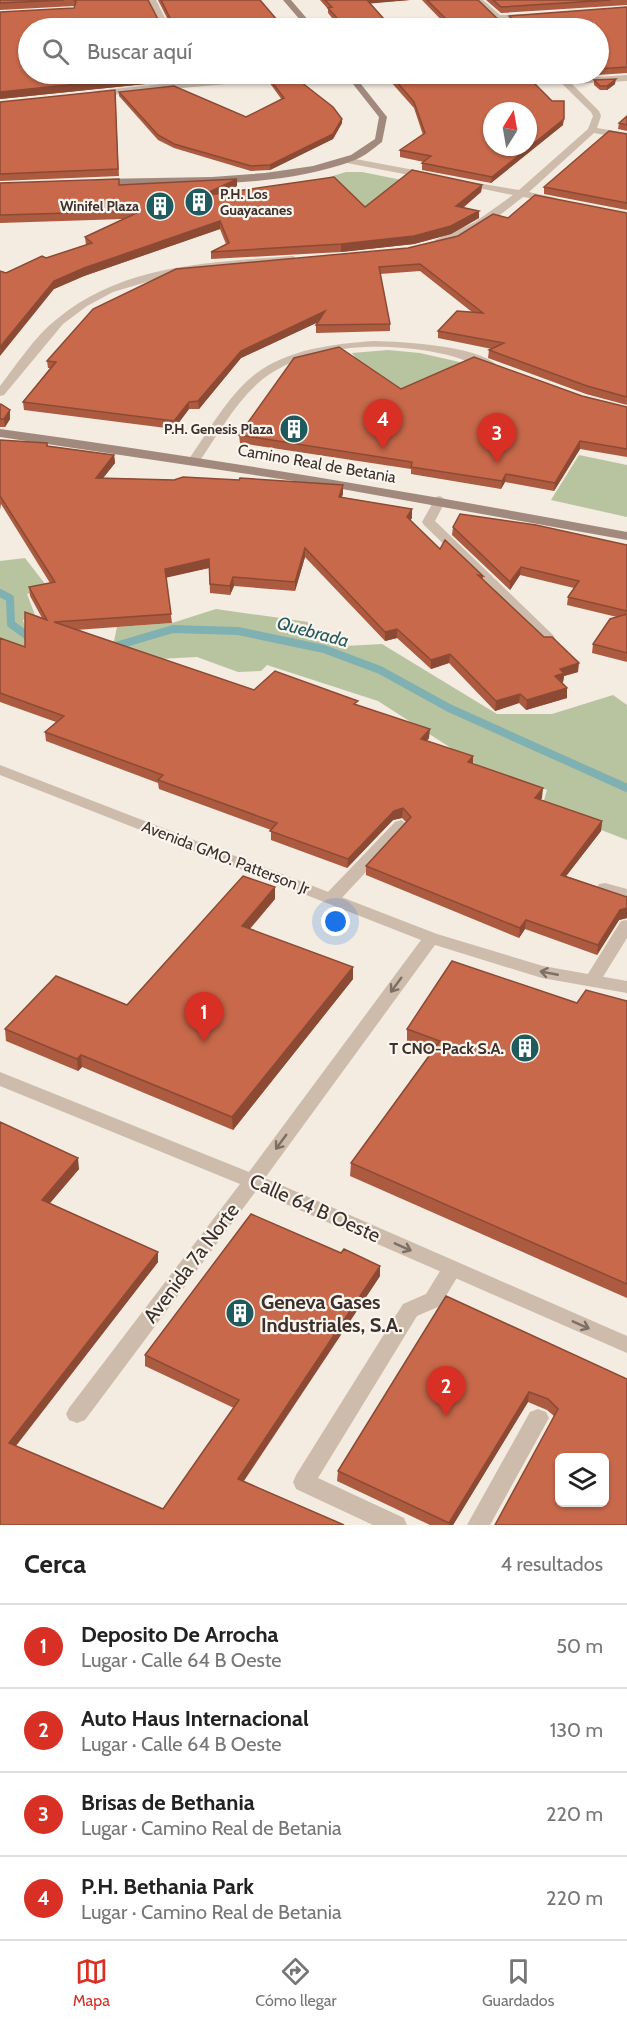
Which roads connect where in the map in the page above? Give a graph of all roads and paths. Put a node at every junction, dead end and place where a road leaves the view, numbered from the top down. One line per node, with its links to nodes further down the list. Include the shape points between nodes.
1 (152, 0): 5 (street)
2 (287, 0): 6 (street)
3 (479, 0): 7 (street)
4 (533, 16): 7 (street)
5 (161, 18)
6 (302, 18)
7 (498, 18)
8 (627, 78): 9 (street)
9 (609, 79)
10 (193, 84): 13 (street)
11 (357, 84): 17 (street, via 386,126 382,136)
12 (566, 84): 15 (street, via 595,111)
13 (172, 86): 14 (street)
14 (81, 95)
15 (592, 130): 16 (street); 21 (street)
16 (627, 136)
17 (350, 161): 18 (street); 20 (street, via 272,176)
18 (440, 178)
19 (452, 180): 21 (street)
20 (88, 182)
21 (519, 193): 22 (street); 23 (street, via 455,238)
22 (562, 202)
23 (423, 247)
24 (308, 258): 26 (street, via 169,273 120,286 58,322)
25 (504, 371): 28 (street, via 476,358 420,346 350,346 314,353 280,364 259,377)
26 (0, 393)
27 (0, 433): 28 (street, Camino Real de Betania)
28 (195, 459): 29 (street, Camino Real de Betania)
29 (440, 500): 30 (street, Camino Real de Betania); 31 (street, via 428,522)
30 (627, 536)
31 (548, 638)
32 (0, 770): 36 (street, Avenida GMO. Patterson Jr)
33 (401, 825): 36 (street)
34 (605, 888): 35 (street)
35 (627, 894)
36 (333, 898): 38 (street, Avenida GMO. Patterson Jr)
37 (627, 925): 39 (street)
38 (431, 938): 39 (street, Avenida GMO. Patterson Jr, one-way to 38, via 542,972); 42 (street, Avenida 7a Norte, one-way to 42)
39 (592, 981): 40 (street, Avenida GMO. Patterson Jr)
40 (627, 987)
41 (0, 1078): 42 (street, Calle 64 B Oeste)
42 (253, 1181): 43 (street, Calle 64 B Oeste, one-way to 43); 45 (street, Avenida 7a Norte)
43 (452, 1269): 44 (street, Calle 64 B Oeste, one-way to 44); 47 (street, via 433,1300 410,1310 304,1482)
44 (627, 1345)
45 (77, 1414)
46 (538, 1419): 48 (street)
47 (396, 1525)
48 (478, 1525)

